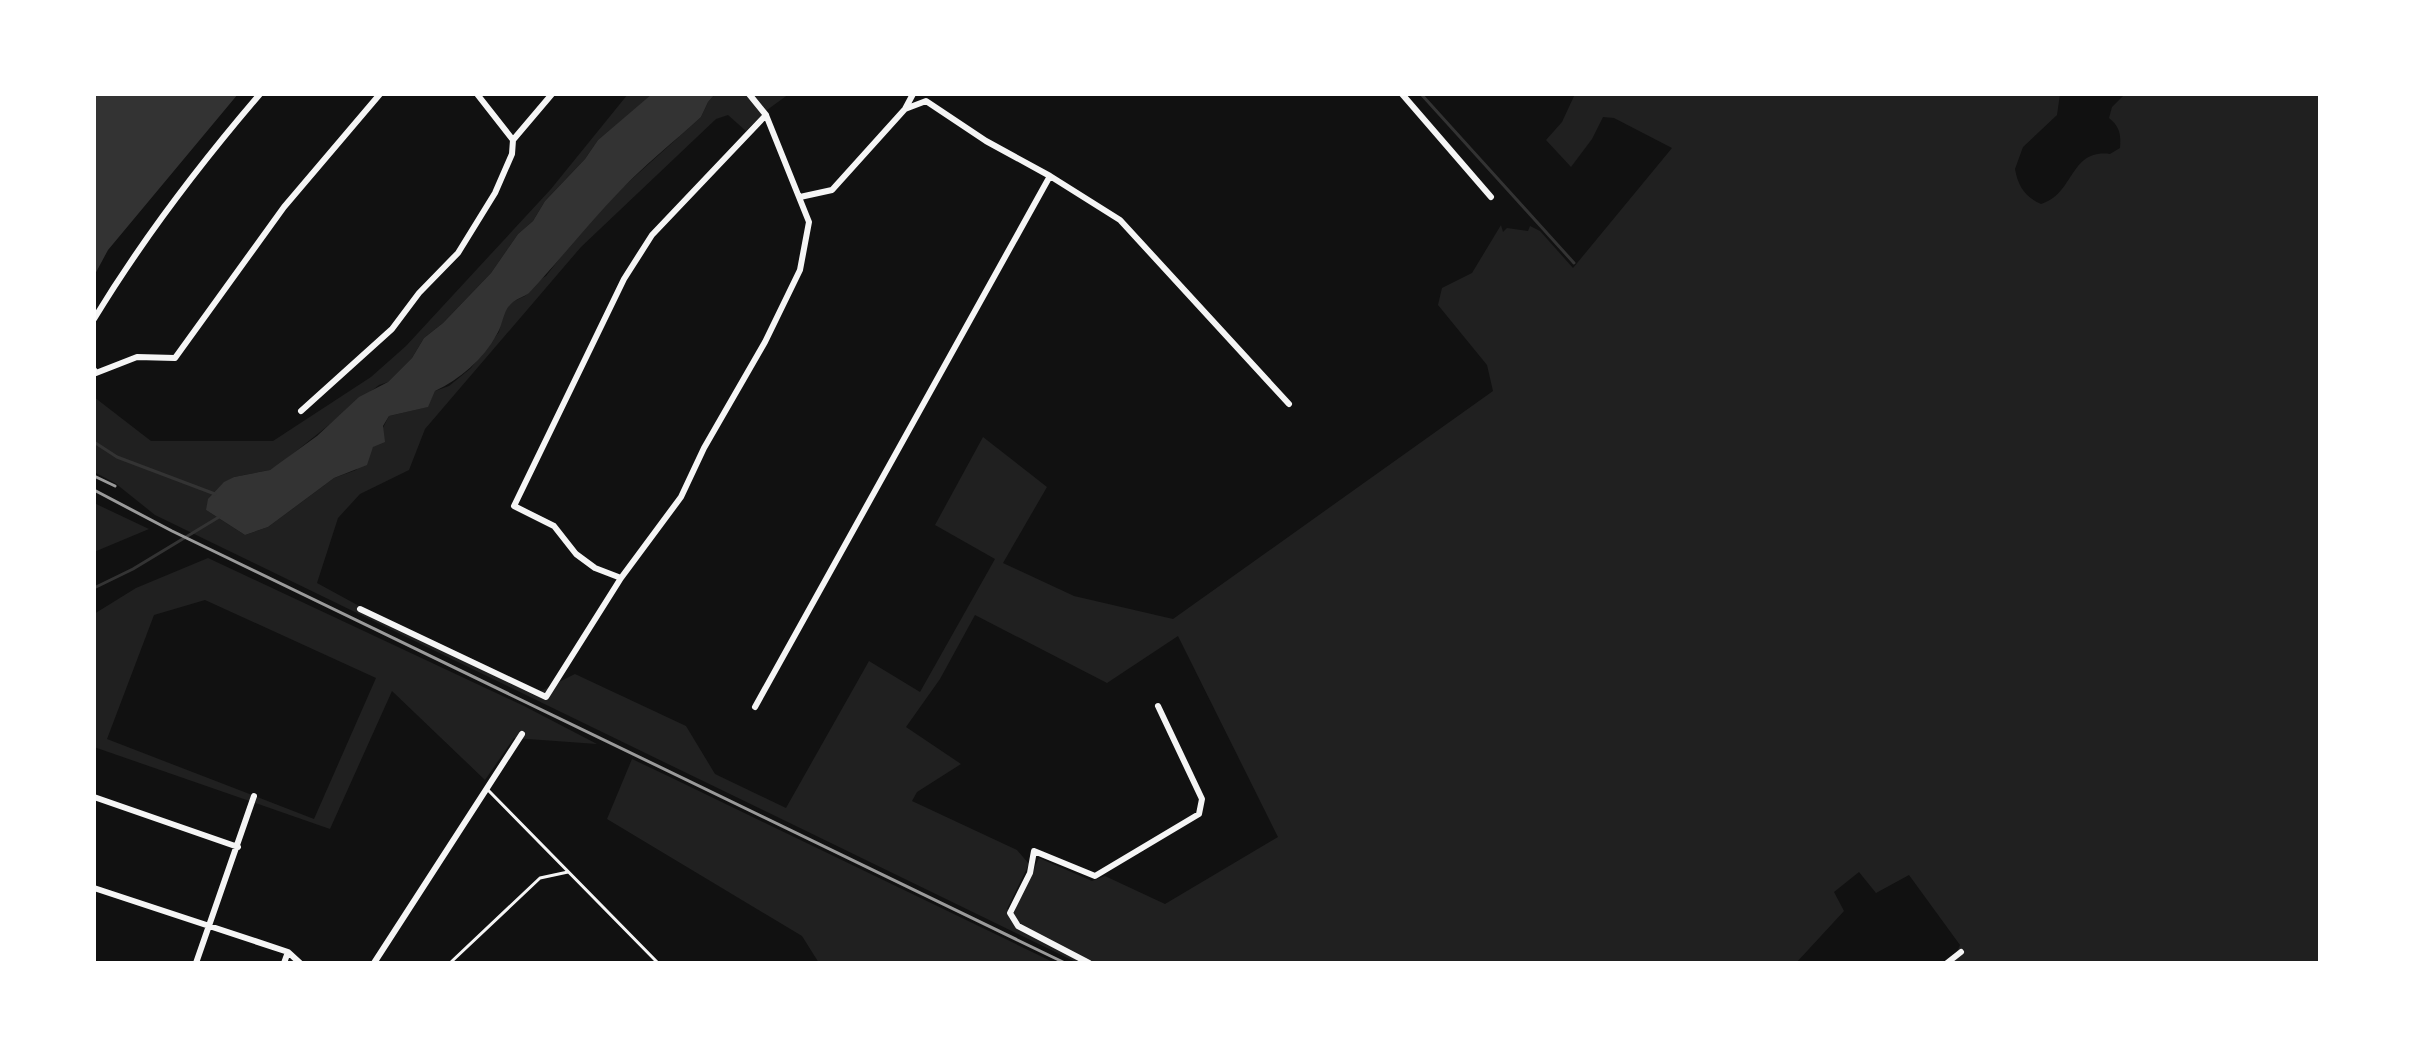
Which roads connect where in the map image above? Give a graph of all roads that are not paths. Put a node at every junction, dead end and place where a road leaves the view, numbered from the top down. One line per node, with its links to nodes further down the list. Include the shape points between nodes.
1 (260, 94): 14 (street)
2 (380, 94): 15 (street, via 284,207 175,358 137,357)
3 (477, 94): 10 (street)
4 (552, 94): 10 (street)
5 (749, 94): 9 (street)
6 (913, 94): 8 (street)
7 (1402, 94): 13 (street)
8 (905, 109): 11 (street, via 926,101); 12 (street, via 832,190)
9 (766, 115): 12 (street); 18 (street, via 652,235 624,279 514,506 554,526 595,568)
10 (513, 140): 17 (street, via 495,193 458,253 392,329)
11 (1050, 176): 16 (street, via 1120,220); 21 (street)
12 (800, 197): 18 (street, via 809,222 800,270 681,497)
13 (1491, 197)
14 (94, 319)
15 (95, 371)
16 (1289, 404)
17 (301, 411)
18 (621, 578): 19 (street, via 546,697)
19 (360, 609)
20 (1158, 706): 38 (street, via 1202,799 1199,814 1095,876 1034,851 1030,873 1010,913 1018,926)
21 (755, 707)
22 (522, 734): 35 (street)
23 (488, 790): 27 (lane)
24 (254, 796): 26 (street)
25 (94, 797): 26 (street)
26 (238, 847): 29 (street)
27 (568, 872): 36 (lane, via 540,878); 37 (lane)
28 (94, 888): 29 (street)
29 (209, 928): 30 (street); 32 (street)
30 (288, 952): 33 (street); 34 (street)
31 (1961, 952): 39 (street)
32 (196, 963)
33 (284, 963)
34 (300, 963)
35 (374, 963)
36 (450, 963)
37 (658, 963)
38 (1089, 963)
39 (1947, 963)

